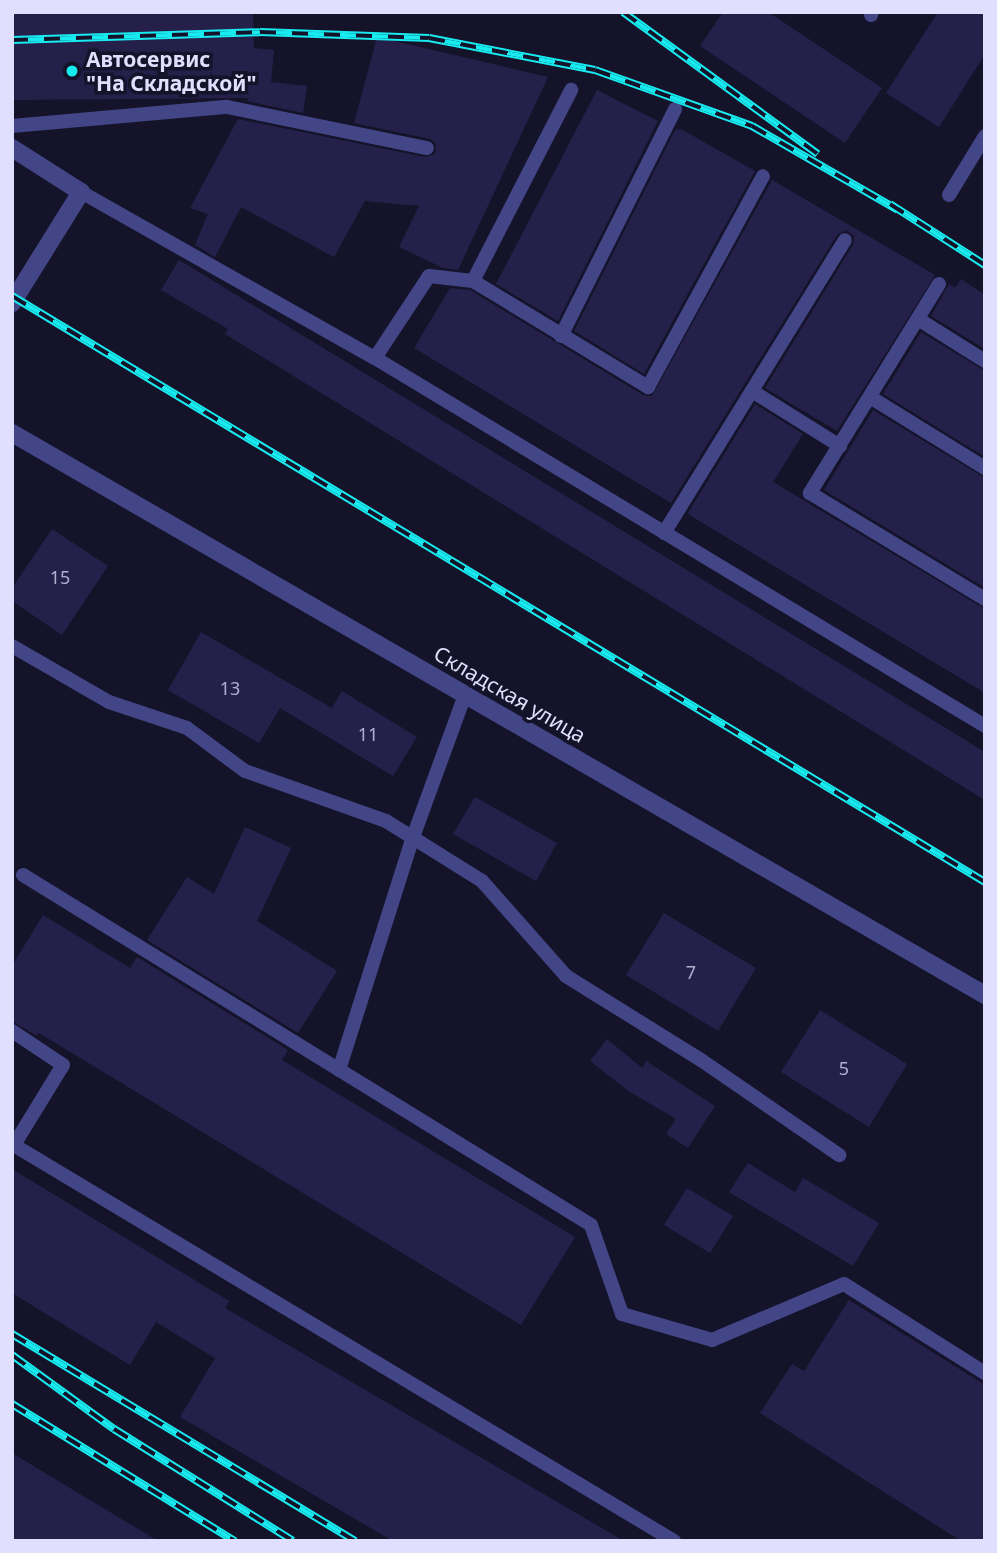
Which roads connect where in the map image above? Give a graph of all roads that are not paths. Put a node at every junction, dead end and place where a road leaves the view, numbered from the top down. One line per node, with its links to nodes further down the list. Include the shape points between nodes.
1 (571, 90): 11 (lane)
2 (675, 109): 15 (lane)
3 (12, 126): 6 (lane, via 226,107)
4 (985, 136): 9 (lane)
5 (12, 148): 8 (street)
6 (427, 148)
7 (763, 176): 15 (lane, via 648,387)
8 (82, 192): 13 (street); 16 (lane)
9 (948, 195)
10 (845, 240): 18 (lane)
11 (474, 281): 15 (lane); 16 (lane, via 429,276)
12 (939, 284): 14 (lane)
13 (12, 303)
14 (918, 319): 17 (lane); 19 (lane)
15 (561, 336)
16 (375, 358): 23 (lane)
17 (985, 361)
18 (752, 391): 21 (lane); 23 (lane)
19 (870, 397): 21 (lane); 22 (lane)
20 (12, 433): 26 (street, Складская улица)
21 (840, 446): 24 (lane, via 810,493)
22 (985, 468)
23 (664, 533): 27 (lane)
24 (985, 599)
25 (12, 646): 28 (lane, via 108,702 187,728 245,771 327,797)
26 (465, 695): 28 (lane); 30 (street, Складская улица)
27 (985, 726)
28 (413, 837): 32 (lane); 34 (lane, via 482,881 566,976 701,1060)
29 (23, 875): 32 (lane)
30 (985, 995)
31 (12, 1031): 33 (lane, via 63,1065)
32 (339, 1070): 35 (lane, via 591,1225 622,1314 712,1340 844,1284)
33 (13, 1145): 36 (lane)
34 (839, 1155)
35 (985, 1373)
36 (674, 1541)

